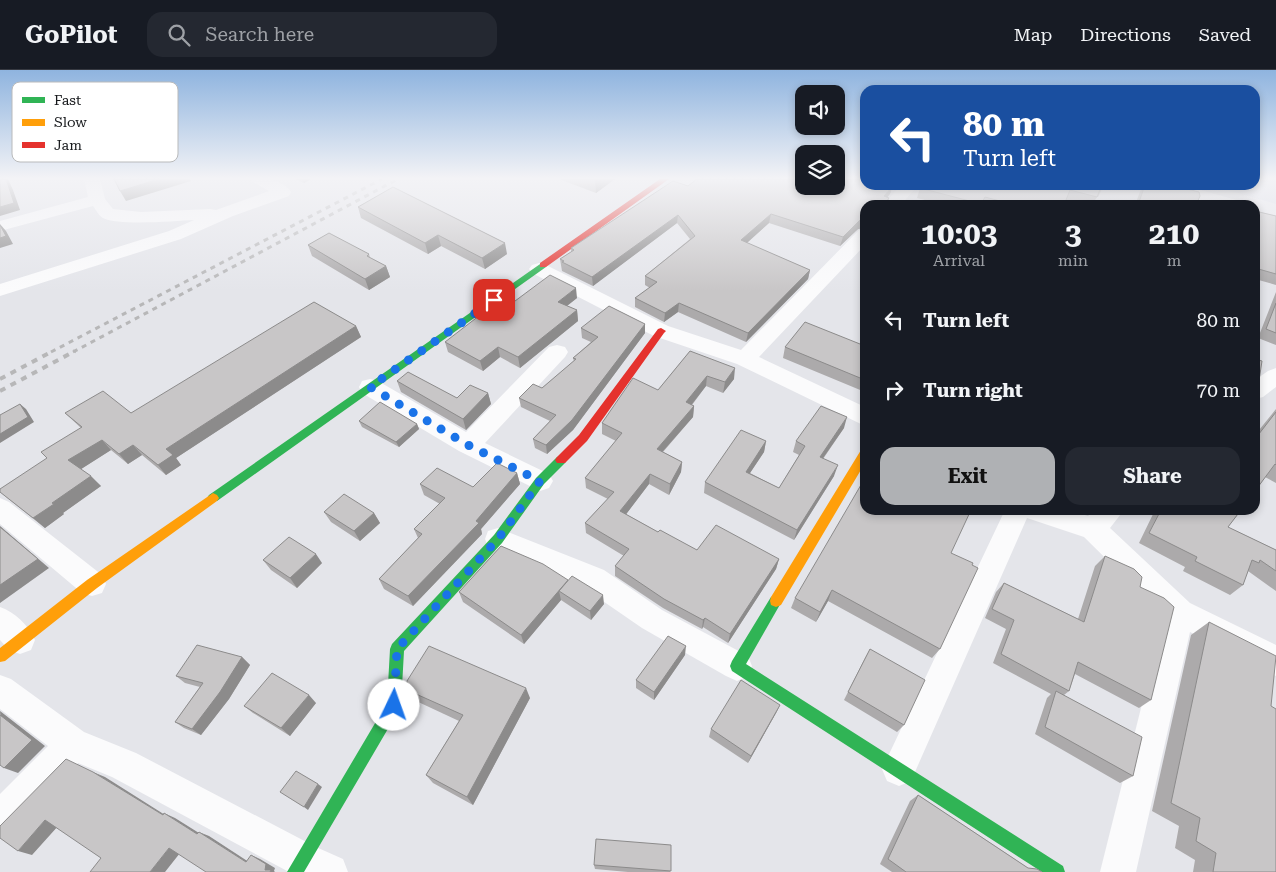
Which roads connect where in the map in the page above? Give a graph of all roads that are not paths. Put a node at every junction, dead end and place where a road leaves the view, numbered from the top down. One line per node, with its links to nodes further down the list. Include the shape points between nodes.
1 (35, 216): 4 (street)
2 (217, 216): 7 (street, via 175,234)
3 (610, 216): 6 (street)
4 (0, 226)
5 (860, 239): 10 (street)
6 (539, 269): 8 (street); 12 (street)
7 (0, 290)
8 (661, 331): 10 (street); 17 (street, via 583,438)
9 (557, 352): 15 (street)
10 (745, 359): 14 (street)
11 (1276, 376): 13 (street)
12 (370, 387): 15 (street); 23 (street)
13 (1260, 388)
14 (860, 415)
15 (468, 445): 17 (street)
16 (860, 460): 27 (street)
17 (540, 481): 22 (street)
18 (0, 509): 23 (street)
19 (1016, 515): 30 (street)
20 (1068, 515): 21 (street)
21 (1102, 520): 24 (street)
22 (498, 539): 27 (street, via 594,579 652,619); 32 (street, via 397,649 394,705)
23 (92, 584): 25 (street)
24 (1180, 612): 26 (street); 34 (street)
25 (7, 639)
26 (1276, 661)
27 (737, 666): 30 (street)
28 (0, 690): 29 (street)
29 (73, 744): 31 (street); 32 (street, via 124,765)
30 (899, 769): 33 (street)
31 (0, 819)
32 (309, 868)
33 (1057, 872)
34 (1118, 872)

